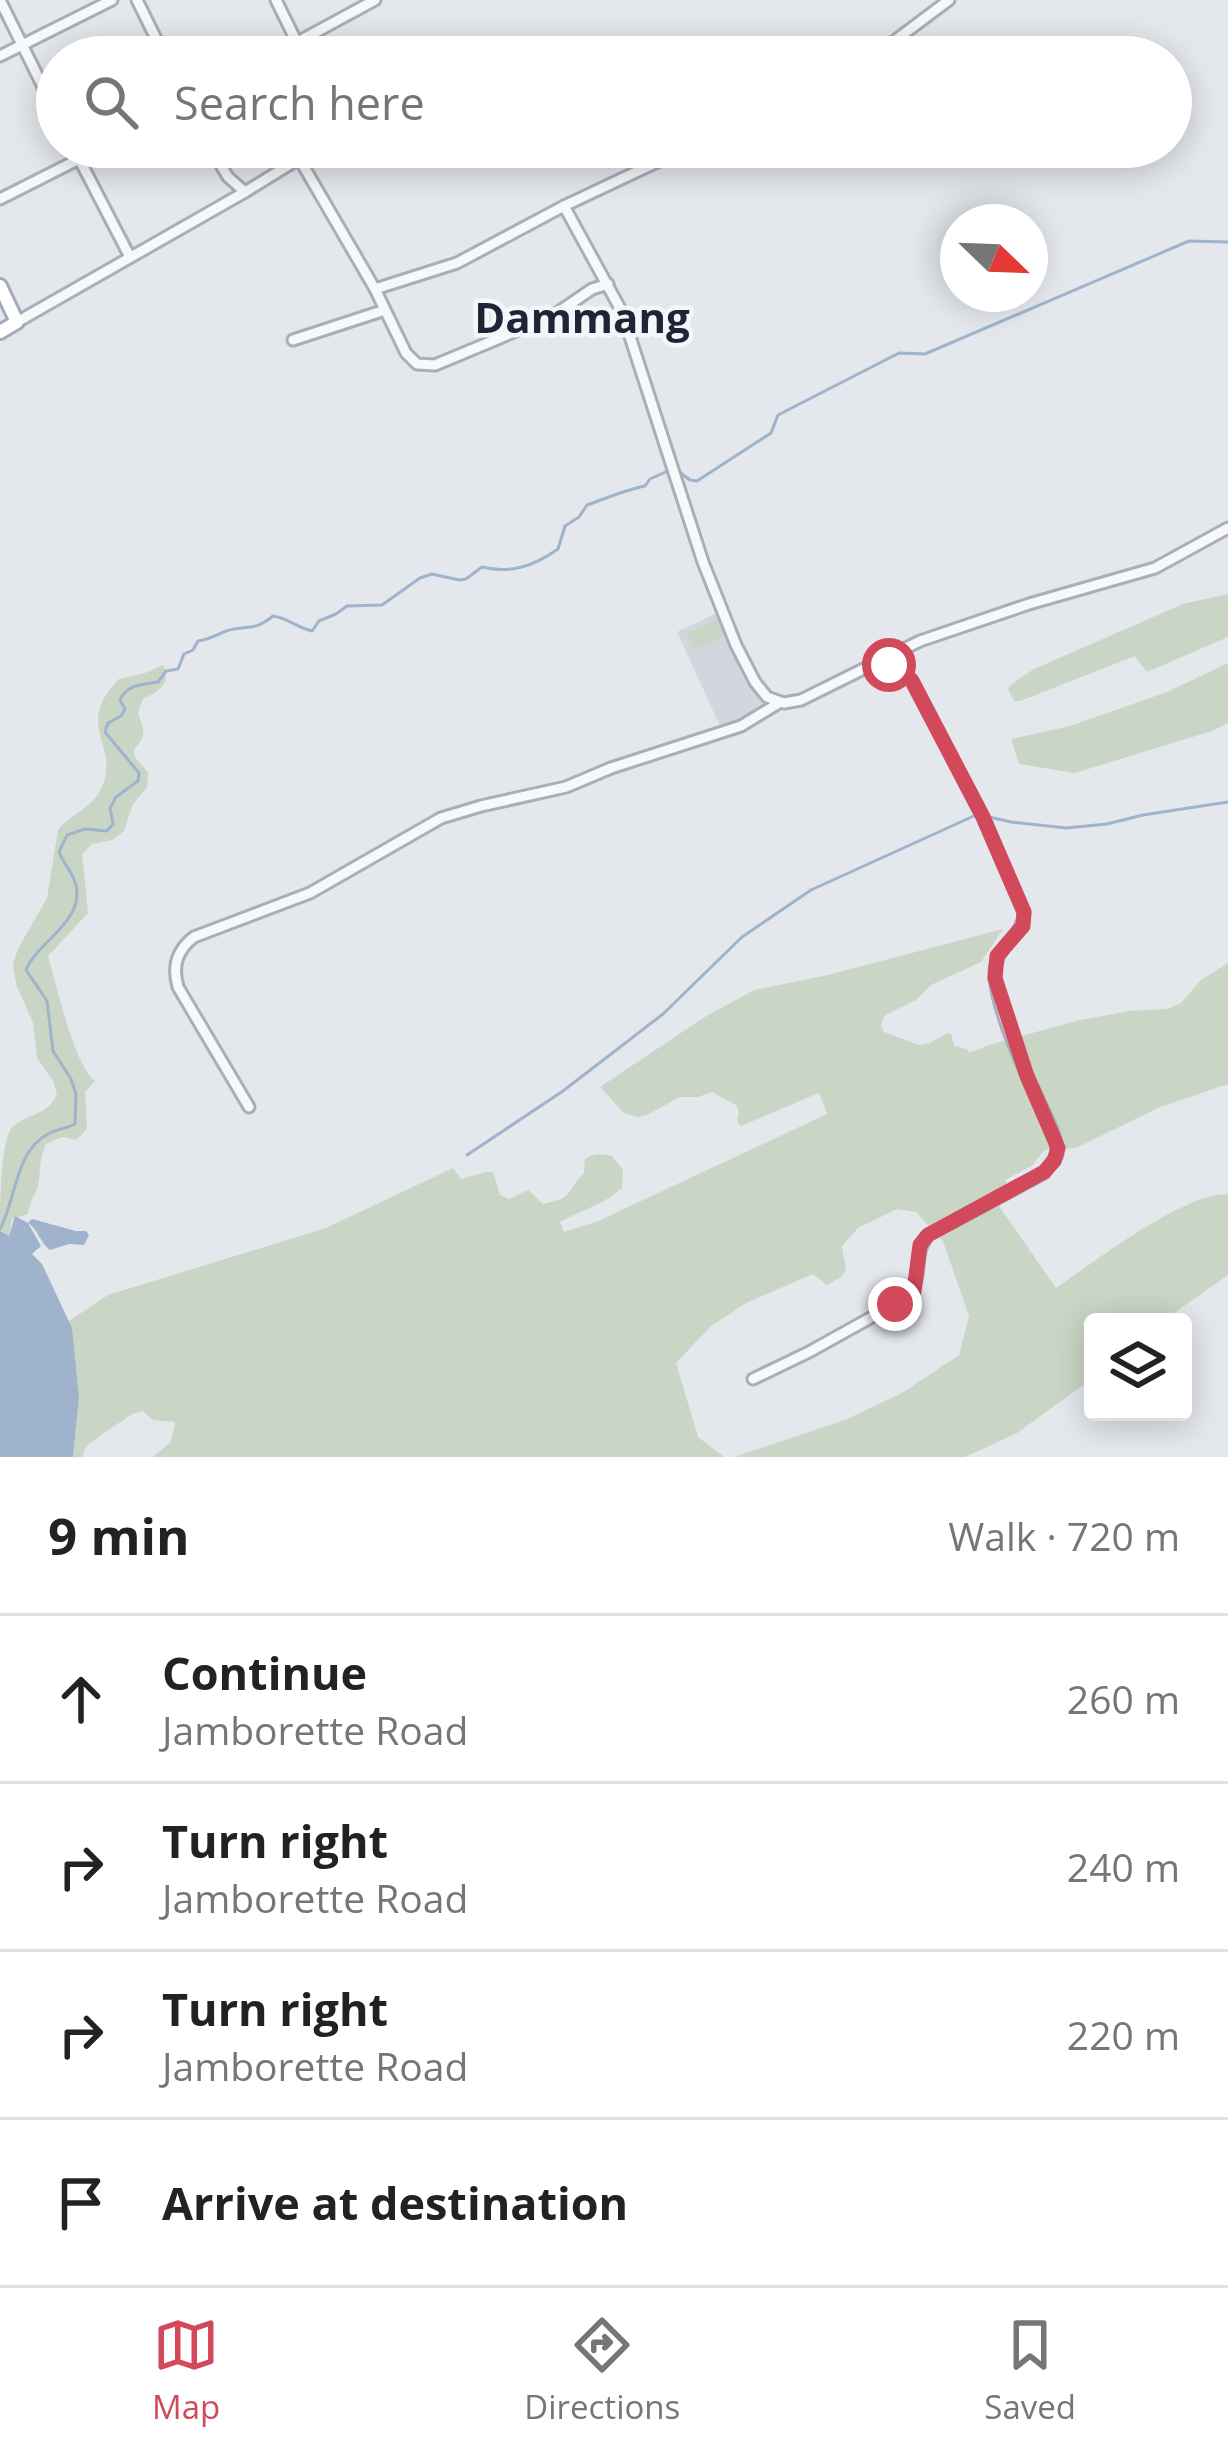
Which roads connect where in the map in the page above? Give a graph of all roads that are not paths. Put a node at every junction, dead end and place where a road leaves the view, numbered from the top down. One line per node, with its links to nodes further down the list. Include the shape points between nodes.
1 (0, 0): 13 (street)
2 (112, 0): 7 (street)
3 (137, 0): 8 (street)
4 (276, 0): 9 (street)
5 (375, 0): 10 (street)
6 (949, 0): 11 (street)
7 (38, 36)
8 (155, 36)
9 (294, 36)
10 (308, 36)
11 (904, 36)
12 (36, 37): 13 (street)
13 (22, 44): 14 (street); 15 (street)
14 (0, 56)
15 (36, 72)
16 (63, 168): 23 (street)
17 (83, 168): 25 (street)
18 (223, 168): 22 (street)
19 (286, 168): 22 (street)
20 (305, 168): 28 (street)
21 (644, 168): 24 (street)
22 (244, 193): 25 (street)
23 (0, 200)
24 (563, 206): 26 (street); 28 (street, via 458,262)
25 (130, 257): 30 (street)
26 (608, 284): 29 (street, via 430,366 408,356); 37 (street, via 709,579 759,688)
27 (0, 286): 30 (main road)
28 (376, 289): 29 (street)
29 (386, 310): 32 (street)
30 (17, 322): 31 (main road)
31 (0, 332)
32 (293, 340)
33 (1228, 528): 34 (street, via 1155,568)
34 (905, 648): 35 (street); 36 (street)
35 (877, 663): 36 (street); 37 (street)
36 (906, 674): 39 (street, via 1024,912 1023,926 997,956 995,978 1058,1148 1044,1172 928,1235 908,1297)
37 (778, 703): 38 (street, via 741,726 566,787 441,818 332,883 194,937 177,957 178,987)
38 (249, 1107)
39 (753, 1379)

